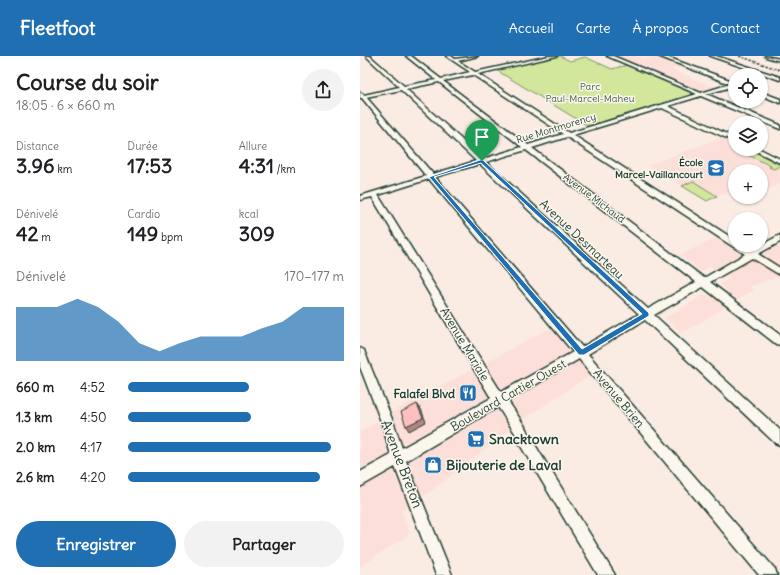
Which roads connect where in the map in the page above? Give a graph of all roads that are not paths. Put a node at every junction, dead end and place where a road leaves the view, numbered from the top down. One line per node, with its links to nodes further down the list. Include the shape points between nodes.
1 (369, 56): 2 (street); 22 (street, Avenue Desmarteau)
2 (376, 56)
3 (408, 56): 19 (street, Avenue Michaud)
4 (448, 56): 12 (street)
5 (476, 56): 12 (street)
6 (527, 56): 13 (street)
7 (555, 56): 13 (street)
8 (609, 56): 23 (street)
9 (660, 56): 20 (street)
10 (712, 56): 15 (street)
11 (767, 56): 14 (street)
12 (454, 60): 16 (street)
13 (535, 60): 16 (street)
14 (780, 60)
15 (748, 68)
16 (474, 73): 19 (street); 29 (street)
17 (768, 75): 18 (street)
18 (780, 79)
19 (439, 80): 22 (street); 31 (street, Avenue Michaud)
20 (728, 81)
21 (728, 86): 23 (street, Rue Montmorency)
22 (402, 88): 24 (street); 33 (street, Avenue Desmarteau)
23 (701, 94): 27 (street, Rue Montmorency); 28 (street)
24 (361, 95): 35 (street, Avenue Brien)
25 (768, 96): 26 (street)
26 (780, 100)
27 (663, 106): 29 (street, Rue Montmorency); 30 (street)
28 (780, 127)
29 (568, 135): 31 (street, Rue Montmorency); 39 (street)
30 (728, 137)
31 (527, 147): 33 (street, Rue Montmorency); 43 (street, Avenue Michaud)
32 (768, 155): 34 (street)
33 (482, 161): 35 (street, Rue Montmorency); 44 (street, Avenue Desmarteau)
34 (780, 161)
35 (431, 177): 36 (street, Rue Montmorency); 46 (street, Avenue Brien)
36 (374, 194): 37 (street, Rue Montmorency); 48 (street, Avenue Mariale)
37 (360, 198)
38 (780, 238): 41 (street, Boulevard Cartier Ouest)
39 (728, 239)
40 (749, 252): 41 (street)
41 (752, 254): 42 (street); 43 (street, Boulevard Cartier Ouest)
42 (780, 272)
43 (703, 282): 44 (street, Boulevard Cartier Ouest); 45 (street, Avenue Michaud)
44 (647, 315): 46 (street, Boulevard Cartier Ouest); 49 (street, Avenue Desmarteau)
45 (780, 341)
46 (581, 353): 48 (street, Boulevard Cartier Ouest); 54 (street, Avenue Brien)
47 (360, 354): 50 (street, Avenue Breton)
48 (500, 400): 50 (street, Boulevard Cartier Ouest); 53 (street, Avenue Mariale)
49 (780, 439)
50 (399, 458): 51 (street, Boulevard Cartier Ouest); 52 (street, Avenue Breton)
51 (360, 480)
52 (444, 575)
53 (607, 575)
54 (770, 575)

